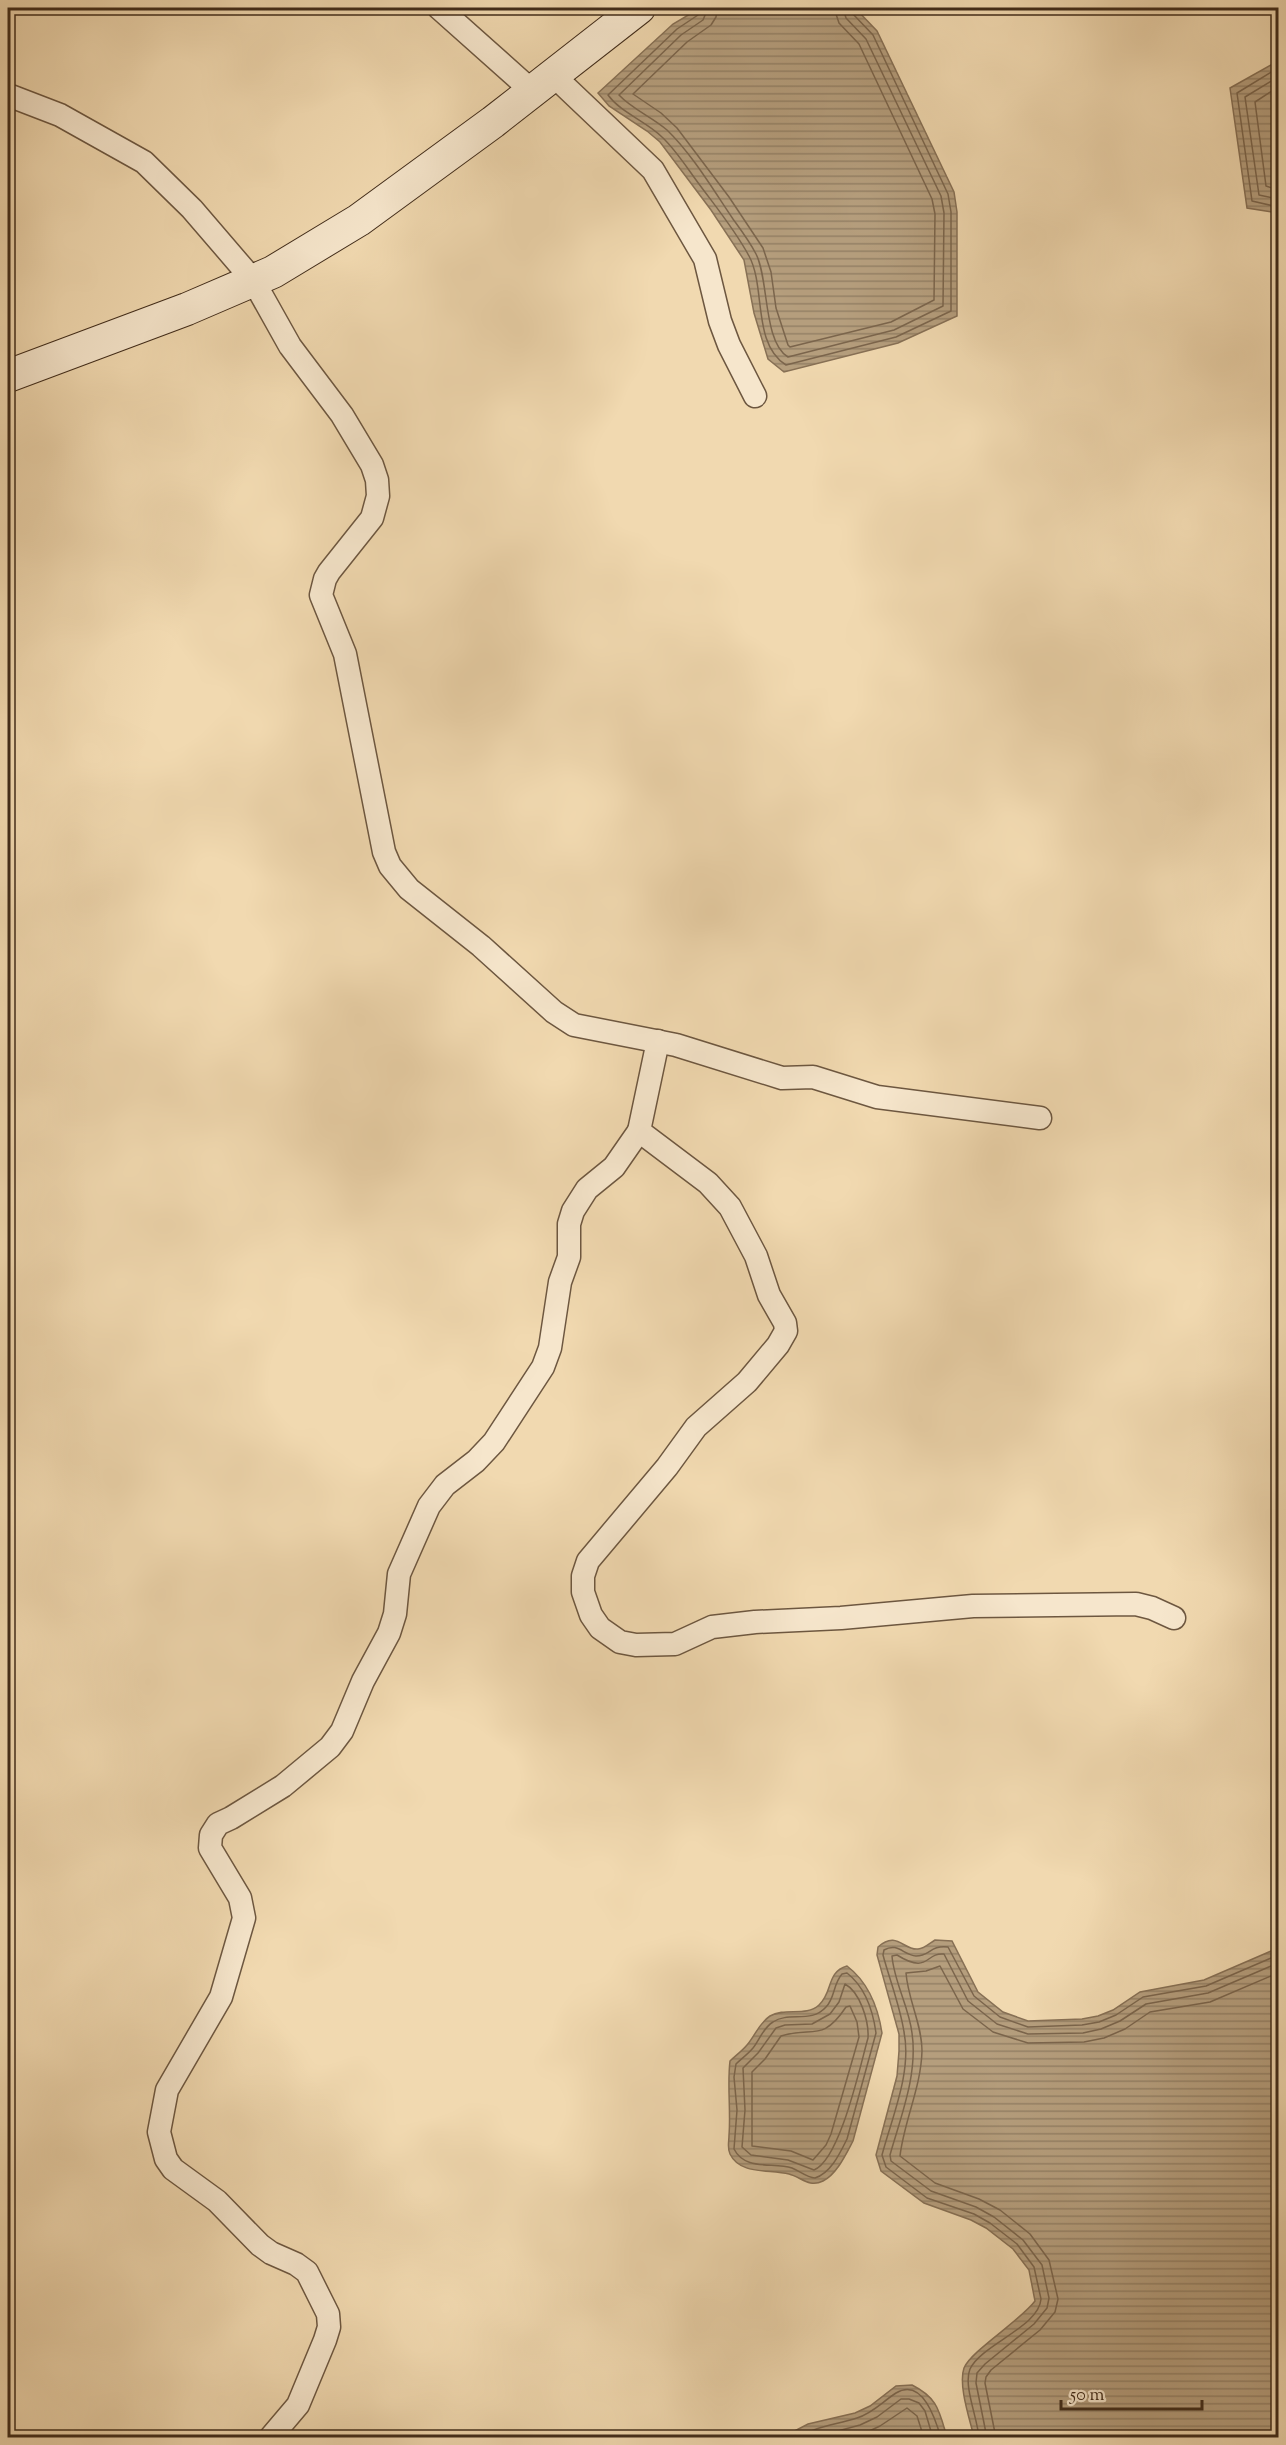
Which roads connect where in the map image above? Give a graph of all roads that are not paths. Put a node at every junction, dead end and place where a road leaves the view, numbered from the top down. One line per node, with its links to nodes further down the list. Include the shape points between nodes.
1 (439, 8): 3 (street)
2 (639, 8): 3 (street)
3 (542, 83): 5 (street, via 359,220); 7 (street, via 653,170 705,260 729,345)
4 (8, 94): 5 (street, via 60,114 144,162 192,209)
5 (253, 280): 6 (street); 8 (street, via 290,346 342,415 377,480 378,496 372,518 324,579 321,595 345,654 390,866 409,889 574,1025)
6 (8, 376)
7 (755, 396)
8 (658, 1041): 9 (street, via 782,1078 813,1077 877,1097); 10 (street)
9 (1040, 1118)
10 (639, 1131): 11 (street, via 708,1183 730,1207 756,1256 786,1331 747,1382 696,1427 588,1561 583,1592 600,1628 620,1642 636,1645 675,1644 712,1628 755,1622 973,1606 1136,1604); 12 (street, via 614,1167 587,1189 573,1211 568,1257 543,1367 494,1442 445,1485 429,1506 399,1574 389,1633 342,1731 330,1747 283,1785 218,1824 211,1835 210,1848 240,1898 244,1918 221,1998 167,2090 159,2132 166,2159 173,2169 217,2201 260,2245 307,2272 328,2314 325,2340 298,2405)
11 (1174, 1618)
12 (270, 2438)

